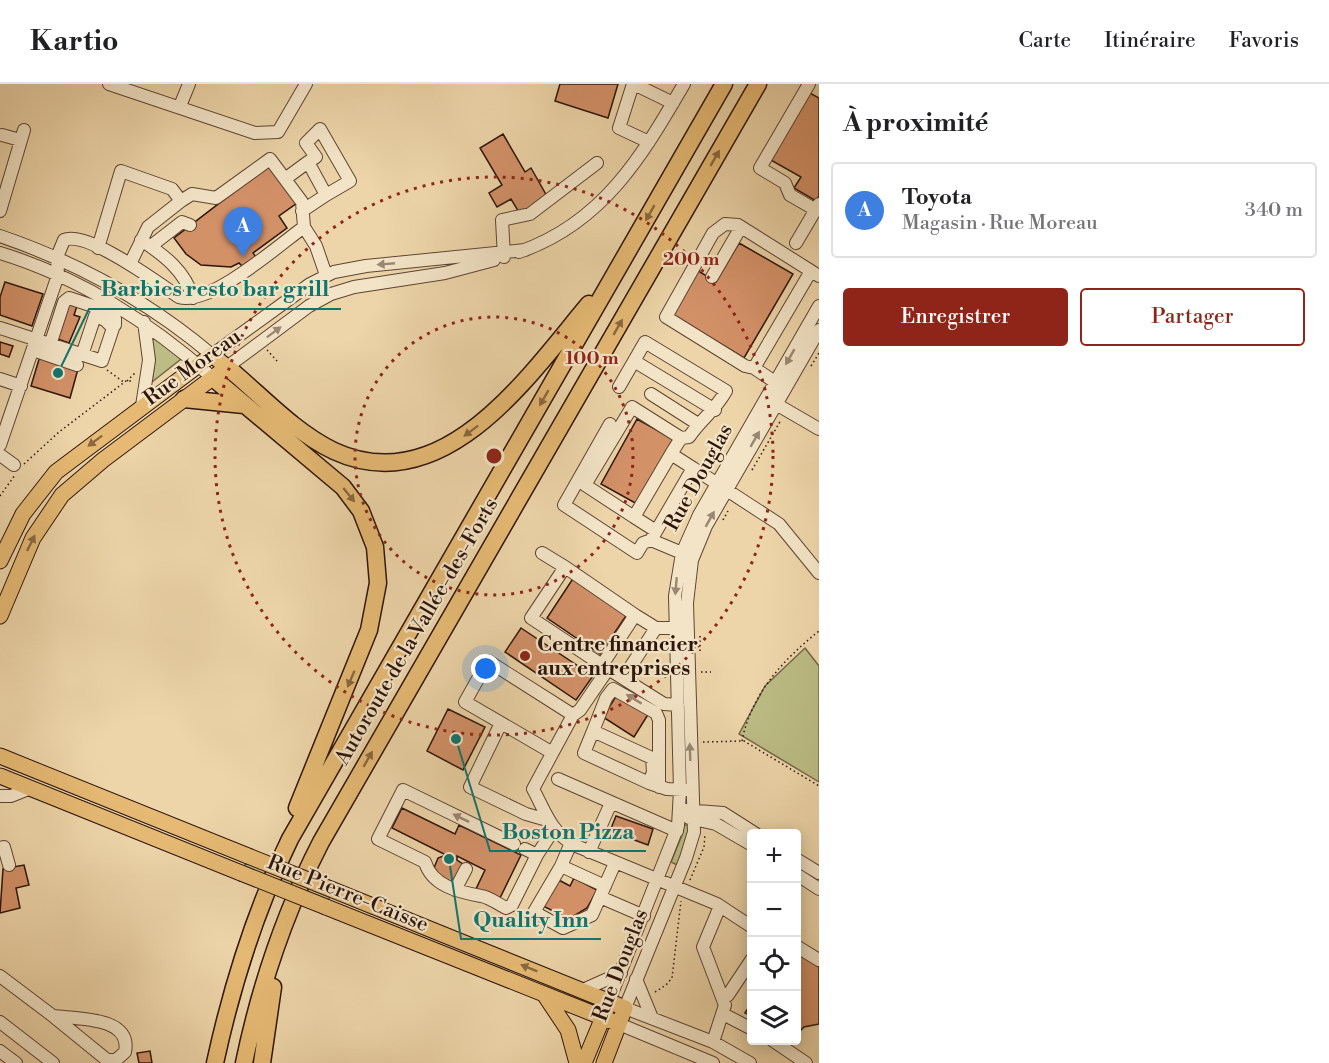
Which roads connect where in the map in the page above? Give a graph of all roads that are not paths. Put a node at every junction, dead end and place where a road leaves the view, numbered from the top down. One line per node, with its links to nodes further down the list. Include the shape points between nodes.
1 (109, 84): 10 (street)
2 (189, 84): 10 (street)
3 (306, 84): 10 (street, via 278,132 255,133)
4 (634, 84): 9 (street); 12 (street, via 619,128)
5 (684, 84): 9 (street, Rue Moreau)
6 (724, 84): 33 (highway, Autoroute de la Vallée-des-Forts, one-way to 33)
7 (758, 84): 98 (highway, Autoroute de la Vallée-des-Forts, one-way to 7)
8 (808, 84): 18 (street, via 760,168 785,183 790,195)
9 (673, 103): 12 (street, Rue Moreau)
10 (180, 106)
11 (1, 136): 19 (street, via 22,135)
12 (650, 142): 29 (street, Rue Moreau, via 621,182 594,208 554,237)
13 (308, 162): 15 (street); 16 (street); 16 (street, via 316,157 306,142 320,129 350,181)
14 (597, 163): 29 (street, via 530,214 502,220)
15 (285, 179): 17 (street, via 270,159 216,198 192,194); 20 (street, via 302,202)
16 (326, 195): 20 (street)
17 (181, 201): 25 (street, via 152,223); 27 (street, via 172,189 121,171)
18 (817, 207): 26 (street)
19 (0, 210)
20 (302, 211): 23 (street)
21 (190, 225): 25 (street, via 182,222)
22 (738, 225): 32 (street); 36 (street); 50 (street, via 725,224 714,231 666,315 671,322)
23 (304, 227): 35 (street); 37 (street, via 224,285)
24 (0, 236): 30 (street)
25 (146, 243): 31 (street); 37 (street, via 184,277)
26 (796, 243)
27 (98, 248): 30 (street, via 71,237 62,243); 31 (street)
28 (0, 253): 34 (street)
29 (504, 255): 35 (street, Rue Moreau, one-way to 35, via 366,266); 49 (street, Rue Moreau, one-way to 29, via 309,306 338,292 445,273)
30 (57, 257): 34 (street); 45 (street, via 137,300)
31 (130, 264): 37 (street, via 179,297)
32 (815, 273): 50 (street)
33 (615, 274): 49 (highway, one-way to 49, via 523,381 478,425 447,447 413,459 378,461 334,451 297,426); 115 (highway, Autoroute de la Vallée-des-Forts, one-way to 115, via 318,788)
34 (58, 275): 39 (street); 43 (street)
35 (326, 275): 45 (street, Rue Moreau)
36 (709, 275)
37 (193, 298)
38 (819, 306): 53 (street, Rue Douglas, one-way to 53)
39 (144, 322): 48 (street); 60 (street, via 149,360)
40 (0, 328): 43 (street)
41 (113, 328): 44 (street, via 116,320 108,312 69,298 64,302); 46 (street, via 102,361); 46 (street, via 90,314)
42 (819, 330): 58 (street, Rue Douglas)
43 (35, 345): 44 (street); 46 (street); 54 (street)
44 (50, 345): 46 (street)
45 (212, 355): 48 (main road, Rue Moreau); 49 (main road)
46 (79, 360)
47 (634, 361): 55 (street); 61 (street); 61 (street, via 645,342 726,391)
48 (198, 365): 51 (street); 60 (main road, Rue Moreau)
49 (227, 367): 51 (main road, Rue Moreau)
50 (754, 368): 53 (street)
51 (213, 378): 57 (main road, Rue Moreau); 59 (highway)
52 (0, 379): 54 (street)
53 (775, 382): 71 (street, Rue Douglas)
54 (21, 386): 66 (street)
55 (619, 387)
56 (651, 394): 63 (street)
57 (184, 399): 59 (highway); 80 (main road, Rue Moreau, one-way to 57, via 33,538 57,502 85,474)
58 (776, 404): 64 (street); 71 (street, Rue Douglas, one-way to 58)
59 (244, 405): 115 (highway, one-way to 115, via 350,495 369,528 378,569 375,606 365,642 312,765)
60 (142, 406): 76 (main road, Rue Moreau, one-way to 76, via 76,454 48,481 18,522)
61 (715, 410): 63 (street)
62 (610, 424): 73 (street, via 564,505 637,553)
63 (698, 424): 65 (street, via 689,437)
64 (819, 429)
65 (681, 438): 67 (street); 72 (street, via 632,407 585,485)
66 (0, 445)
67 (671, 454): 70 (street); 72 (street)
68 (0, 455): 69 (street)
69 (14, 465)
70 (693, 468): 71 (street); 73 (street)
71 (721, 487): 75 (street, Rue Douglas, via 693,526); 78 (street, via 779,524); 95 (street, Rue Douglas, one-way to 71, via 688,582 698,543)
72 (634, 517): 73 (street)
73 (653, 535): 75 (street, via 663,547)
74 (542, 553): 77 (street)
75 (682, 553): 82 (street, Rue Douglas, one-way to 82, via 675,587)
76 (0, 561)
77 (565, 567): 79 (street); 83 (street, via 531,618)
78 (819, 573)
79 (635, 615): 81 (street); 83 (street)
80 (0, 616)
81 (656, 628): 82 (street); 84 (street)
82 (675, 628): 85 (street, Rue Douglas)
83 (605, 667): 84 (street); 86 (street, via 580,710)
84 (623, 678): 85 (street, via 664,704)
85 (678, 705): 95 (street, Rue Douglas)
86 (573, 715): 87 (street, via 488,661 465,702); 89 (street)
87 (501, 723): 89 (street); 101 (street, via 470,787)
88 (593, 731): 93 (street, via 652,758); 93 (street, via 584,753); 93 (street, one-way to 88, via 659,720 655,712 613,689)
89 (551, 752): 101 (street, via 533,789)
90 (0, 756): 131 (main road, Rue Pierre-Caisse, one-way to 90, bridge)
91 (0, 776): 94 (main road, Rue Pierre-Caisse)
92 (558, 779): 97 (street)
93 (654, 785): 95 (street)
94 (31, 788): 96 (street); 132 (main road, Rue Pierre-Caisse, bridge)
95 (686, 790): 99 (street, Rue Douglas); 100 (street, Rue Douglas)
96 (0, 796)
97 (611, 803): 103 (street); 107 (street)
98 (339, 810): 150 (highway, Autoroute de la Vallée-des-Forts, via 300,885 280,935); 151 (highway, via 302,892 284,944 271,996)
99 (679, 813): 100 (street); 103 (street, Rue Douglas)
100 (694, 815): 102 (street, via 723,813); 104 (street); 121 (street, Rue Douglas, via 691,846)
101 (550, 825): 105 (street); 108 (street)
102 (748, 829)
103 (677, 831): 117 (street, Rue Douglas)
104 (747, 842)
105 (571, 843): 107 (street); 112 (street)
106 (0, 849): 111 (street, via 4,847)
107 (589, 852): 110 (street)
108 (537, 855): 119 (street, via 509,907); 119 (street, one-way to 119, via 403,790 378,839 425,862 430,876)
109 (801, 862): 114 (street)
110 (615, 863): 117 (street); 120 (street)
111 (9, 865)
112 (561, 866): 120 (street); 120 (street, via 534,912 563,928 592,915)
113 (466, 869): 119 (street)
114 (819, 873)
115 (273, 875): 149 (highway, Autoroute de la Vallée-des-Forts, via 243,952)
116 (801, 877): 118 (street)
117 (657, 881): 121 (street); 123 (street, Rue Douglas)
118 (819, 889)
119 (455, 890)
120 (603, 892): 123 (street)
121 (678, 892): 122 (street); 130 (street, Rue Douglas)
122 (720, 906): 124 (street); 133 (street, via 703,947)
123 (644, 916): 128 (street, Rue Douglas)
124 (747, 924)
125 (801, 949): 126 (street)
126 (819, 960)
127 (747, 966): 133 (street)
128 (621, 973): 131 (street); 134 (street, Rue Douglas)
129 (0, 976): 137 (street)
130 (636, 979): 135 (street, Rue Douglas); 139 (street)
131 (583, 990): 134 (main road, Rue Pierre-Caisse)
132 (544, 994): 138 (main road, Rue Pierre-Caisse); 152 (main road, via 568,1030)
133 (723, 999): 136 (street)
134 (609, 1001): 135 (main road, Rue Pierre-Caisse); 138 (main road, Rue Douglas)
135 (625, 1008): 139 (street, Rue Pierre-Caisse); 141 (main road, Rue Douglas)
136 (723, 1014): 142 (street); 143 (street)
137 (53, 1016): 146 (street, via 107,1060); 146 (street, via 118,1028 126,1048)
138 (603, 1017): 141 (main road, Rue Pierre-Caisse); 153 (main road, Rue Douglas)
139 (652, 1018): 143 (street, Rue Pierre-Caisse)
140 (0, 1022): 148 (street)
141 (619, 1024): 154 (main road, Rue Douglas); 155 (street, Rue Pierre-Caisse)
142 (747, 1026)
143 (713, 1042): 156 (street, Rue Pierre-Caisse)
144 (778, 1045): 157 (street)
145 (0, 1051): 147 (street)
146 (119, 1061)
147 (16, 1063)
148 (53, 1063)
149 (215, 1063)
150 (244, 1063)
151 (262, 1063)
152 (578, 1063)
153 (584, 1063)
154 (604, 1063)
155 (713, 1063)
156 (750, 1063)
157 (807, 1063)

